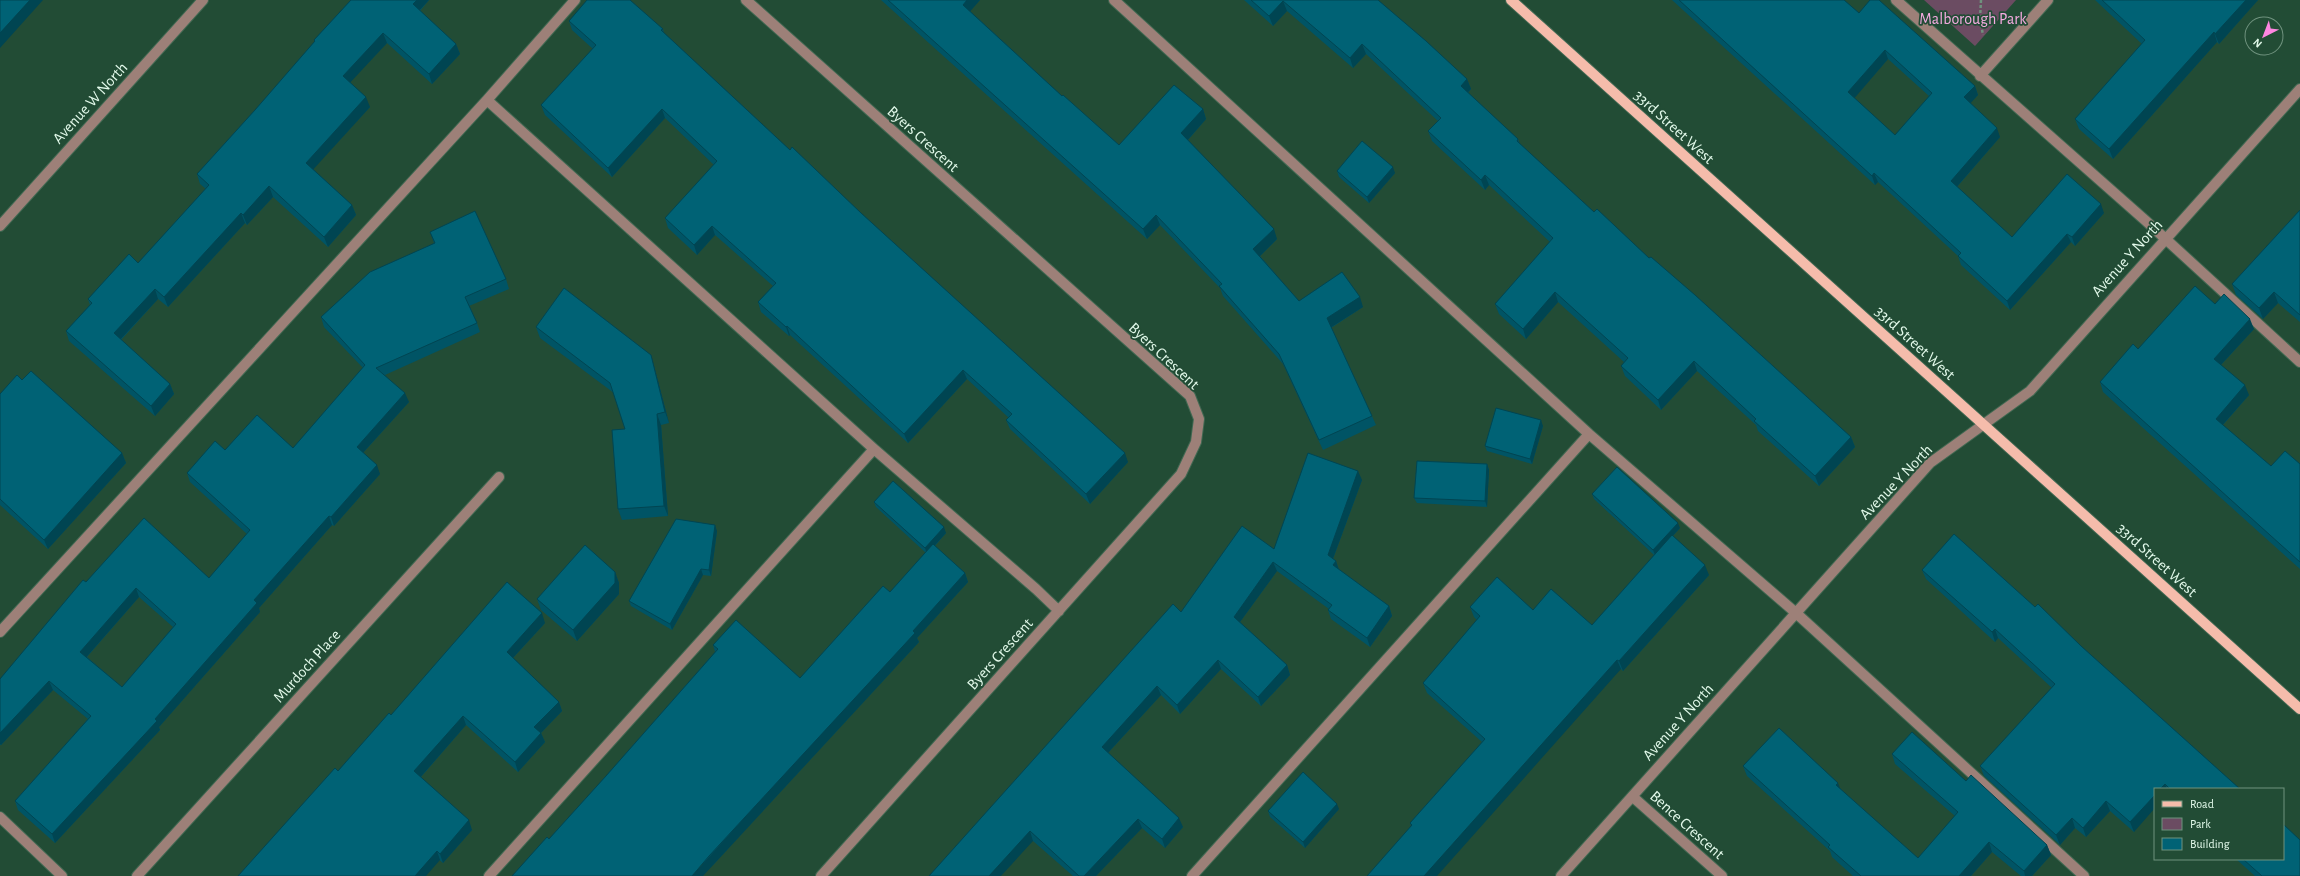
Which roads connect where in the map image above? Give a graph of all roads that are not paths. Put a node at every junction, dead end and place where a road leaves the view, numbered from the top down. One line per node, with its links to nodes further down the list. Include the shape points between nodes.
1 (203, 0): 11 (street, Avenue W North)
2 (575, 0): 10 (street)
3 (746, 0): 18 (street, Byers Crescent, via 1190,396 1199,419 1196,442 1181,474)
4 (1114, 0): 15 (street)
5 (1511, 0): 14 (main road, 33rd Street West)
6 (1896, 0): 8 (street)
7 (2048, 0): 8 (street)
8 (1980, 76): 12 (street)
9 (2300, 89): 12 (street, Avenue Y North)
10 (487, 100): 16 (street); 20 (street)
11 (0, 226)
12 (2164, 239): 13 (street); 14 (street, Avenue Y North, via 2030,391)
13 (2300, 362)
14 (1984, 424): 19 (street, Avenue Y North, via 1930,463); 21 (main road, 33rd Street West)
15 (1589, 434): 19 (street); 28 (street)
16 (874, 448): 18 (street); 26 (street)
17 (499, 477): 25 (street, Murdoch Place)
18 (1059, 611): 27 (street, Byers Crescent)
19 (1796, 612): 22 (street, Avenue Y North); 31 (street)
20 (0, 632)
21 (2300, 709)
22 (1633, 797): 29 (street, Avenue Y North); 30 (street, Bence Crescent)
23 (0, 818): 24 (street)
24 (62, 876)
25 (137, 876)
26 (489, 876)
27 (821, 876)
28 (1192, 876)
29 (1561, 876)
30 (1722, 876)
31 (2084, 876)

